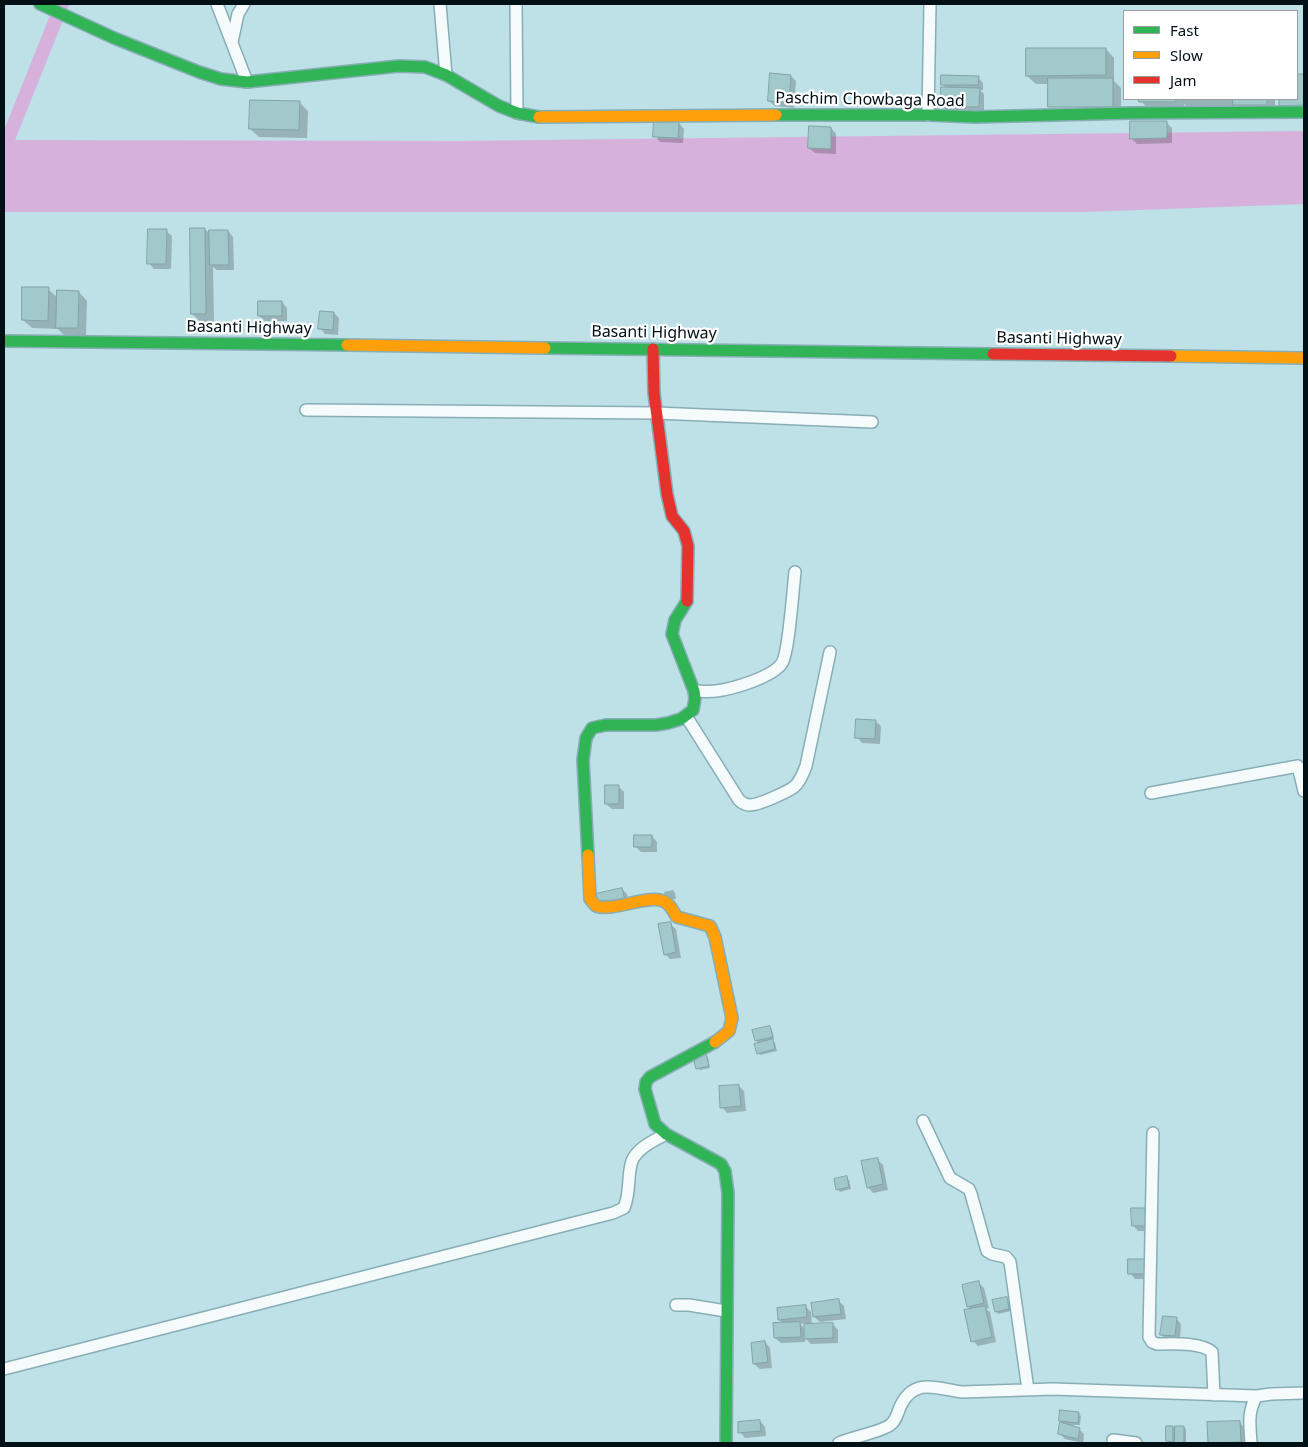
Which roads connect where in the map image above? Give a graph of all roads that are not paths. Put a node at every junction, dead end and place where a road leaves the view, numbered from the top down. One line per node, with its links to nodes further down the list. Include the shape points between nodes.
1 (217, 4): 7 (street)
2 (244, 4): 7 (street, via 238,14)
3 (440, 4): 8 (street)
4 (516, 4): 11 (street)
5 (930, 4): 12 (street)
6 (42, 5): 9 (street, Paschim Chowbaga Road, via 199,72)
7 (232, 44): 9 (street)
8 (446, 75): 9 (street, Paschim Chowbaga Road, via 426,67 399,66); 11 (street, Paschim Chowbaga Road, via 483,98)
9 (247, 82)
10 (1304, 112): 12 (street, Paschim Chowbaga Road)
11 (517, 113): 12 (street, Paschim Chowbaga Road, via 541,117)
12 (928, 115)
13 (4, 341): 14 (street, Basanti Highway)
14 (653, 349): 15 (street, Basanti Highway); 17 (street)
15 (1304, 358)
16 (306, 410): 17 (street)
17 (657, 418): 18 (street); 21 (street, via 669,506 672,516 684,531 688,546 688,595 686,604 674,620 672,634)
18 (872, 422)
19 (795, 572): 21 (street, via 783,662 774,671 737,687)
20 (830, 652): 22 (street, via 806,766 801,779 784,792 752,805 739,800)
21 (694, 690): 22 (street, via 693,710)
22 (681, 719): 27 (street, via 648,726 605,724 592,728 586,738 583,760 590,899 593,905 606,908 664,900 677,917 710,926 715,937 732,1024 724,1036 646,1082 656,1124)
23 (1304, 791): 24 (street, via 1298,766)
24 (1150, 793)
25 (923, 1121): 31 (street, via 950,1178 969,1189 987,1251 1006,1256 1010,1262)
26 (1153, 1133): 33 (street, via 1149,1337 1157,1344 1207,1348 1212,1352)
27 (666, 1134): 29 (street, via 721,1164 726,1171); 30 (street, via 637,1153 632,1162 624,1208 613,1213)
28 (676, 1305): 29 (street, via 689,1304)
29 (726, 1311): 36 (street)
30 (4, 1368)
31 (1028, 1390): 33 (street); 37 (street, via 962,1392 923,1386 909,1395 888,1427)
32 (1304, 1394): 34 (street)
33 (1214, 1395): 34 (street)
34 (1257, 1396): 39 (street, via 1249,1414)
35 (1113, 1440): 38 (street)
36 (726, 1443)
37 (839, 1443)
38 (1136, 1443)
39 (1251, 1443)

